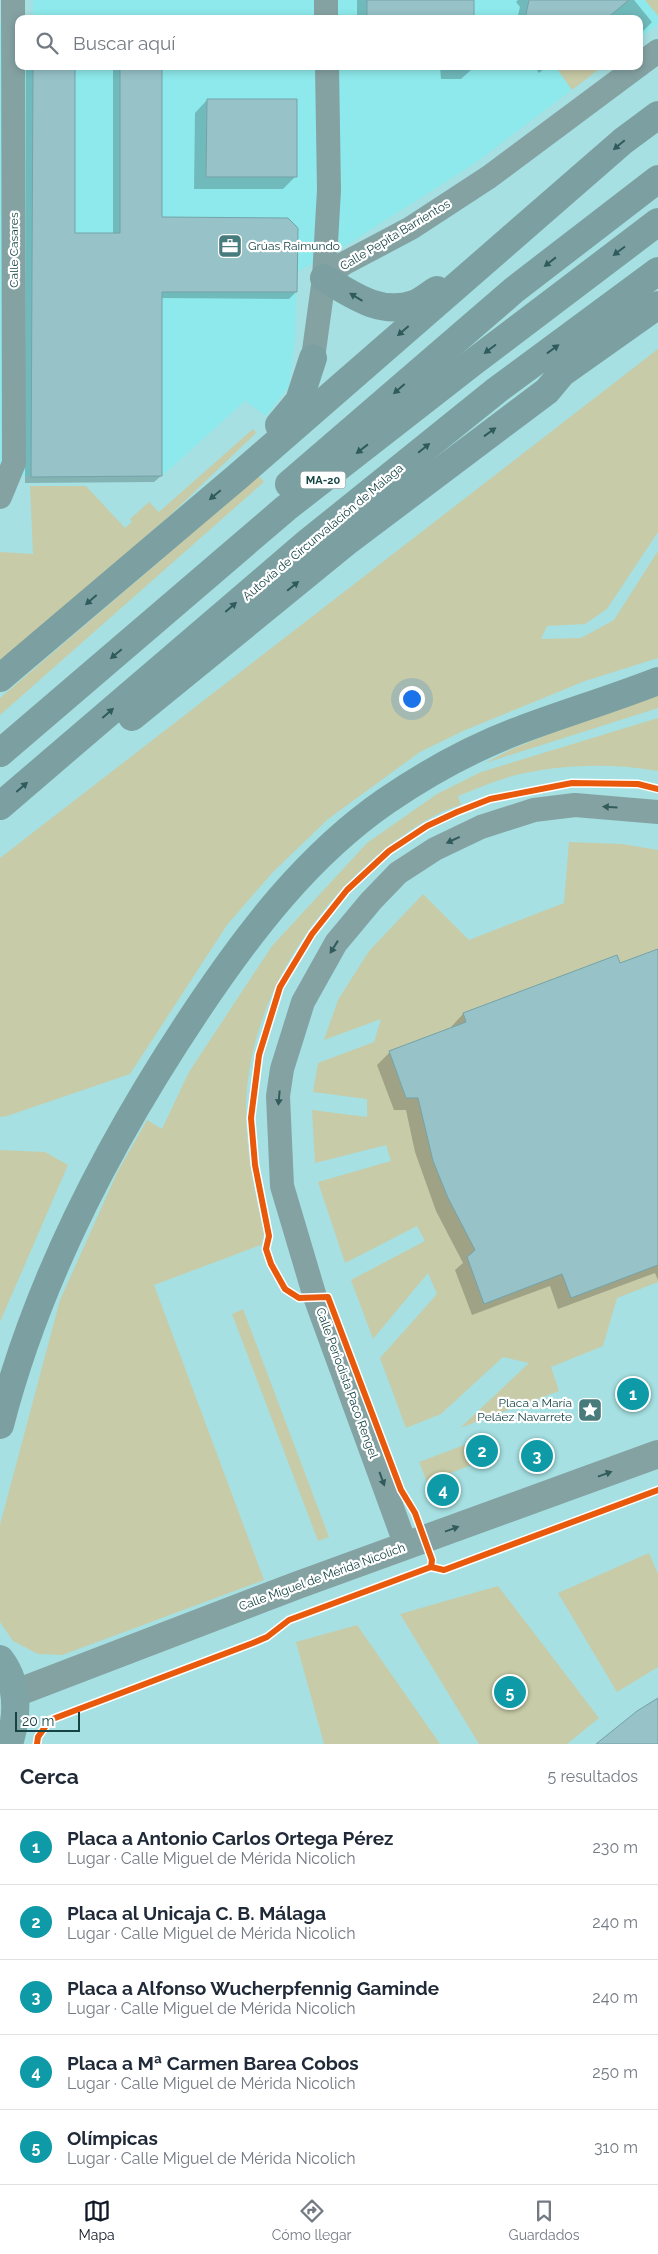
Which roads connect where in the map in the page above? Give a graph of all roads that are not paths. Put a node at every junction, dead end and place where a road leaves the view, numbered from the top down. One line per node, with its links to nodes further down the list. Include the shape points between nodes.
1 (326, 0): 3 (street)
2 (8, 5): 10 (street, Calle Casares)
3 (326, 15)
4 (658, 51): 5 (street, Calle Pepita Barrientos)
5 (643, 63)
6 (327, 70): 14 (street, Calle Pepita Barrientos, via 329,190)
7 (634, 70): 14 (street, Calle Pepita Barrientos, via 490,177 411,228)
8 (658, 115): 12 (highway, one-way to 12)
9 (658, 179): 21 (highway, one-way to 21, via 514,290 183,574)
10 (7, 200): 20 (street, Calle Casares, via 14,463)
11 (658, 222): 21 (highway, MA-20, one-way to 21, via 286,508)
12 (479, 265): 14 (highway, one-way to 14, via 414,304 387,308 364,302); 19 (highway, one-way to 19)
13 (658, 271): 25 (highway, Autovía de Circunvalación de Málaga / MA-20, one-way to 13, via 307,542 497,390)
14 (324, 278): 17 (street)
15 (658, 305): 18 (highway, via 562,373)
16 (658, 324): 18 (highway, via 572,381)
17 (312, 358): 19 (highway, via 299,401)
18 (547, 391): 25 (highway, one-way to 18, via 106,739 348,540)
19 (236, 478): 22 (highway, one-way to 22)
20 (0, 497)
21 (142, 632): 24 (highway, MA-20, one-way to 24)
22 (0, 678)
23 (658, 681): 28 (highway, via 518,731 472,750 428,774 384,802 339,839 280,898 216,982 167,1054 91,1190 29,1331)
24 (0, 753)
25 (45, 768): 26 (highway, Autovía de Circunvalación de Málaga / MA-20, one-way to 25)
26 (0, 806)
27 (658, 812): 30 (street, Calle Periodista Paco Rengel, one-way to 30, via 575,805 534,810 481,827 435,848 398,873 371,900 336,943 303,1002 282,1069 278,1096 282,1186 315,1297)
28 (0, 1425)
29 (658, 1454): 30 (street, Calle Miguel de Mérida Nicolich, one-way to 29)
30 (406, 1546): 32 (street, Calle Miguel de Mérida Nicolich)
31 (0, 1659): 32 (main road)
32 (16, 1693): 33 (main road)
33 (9, 1744)

